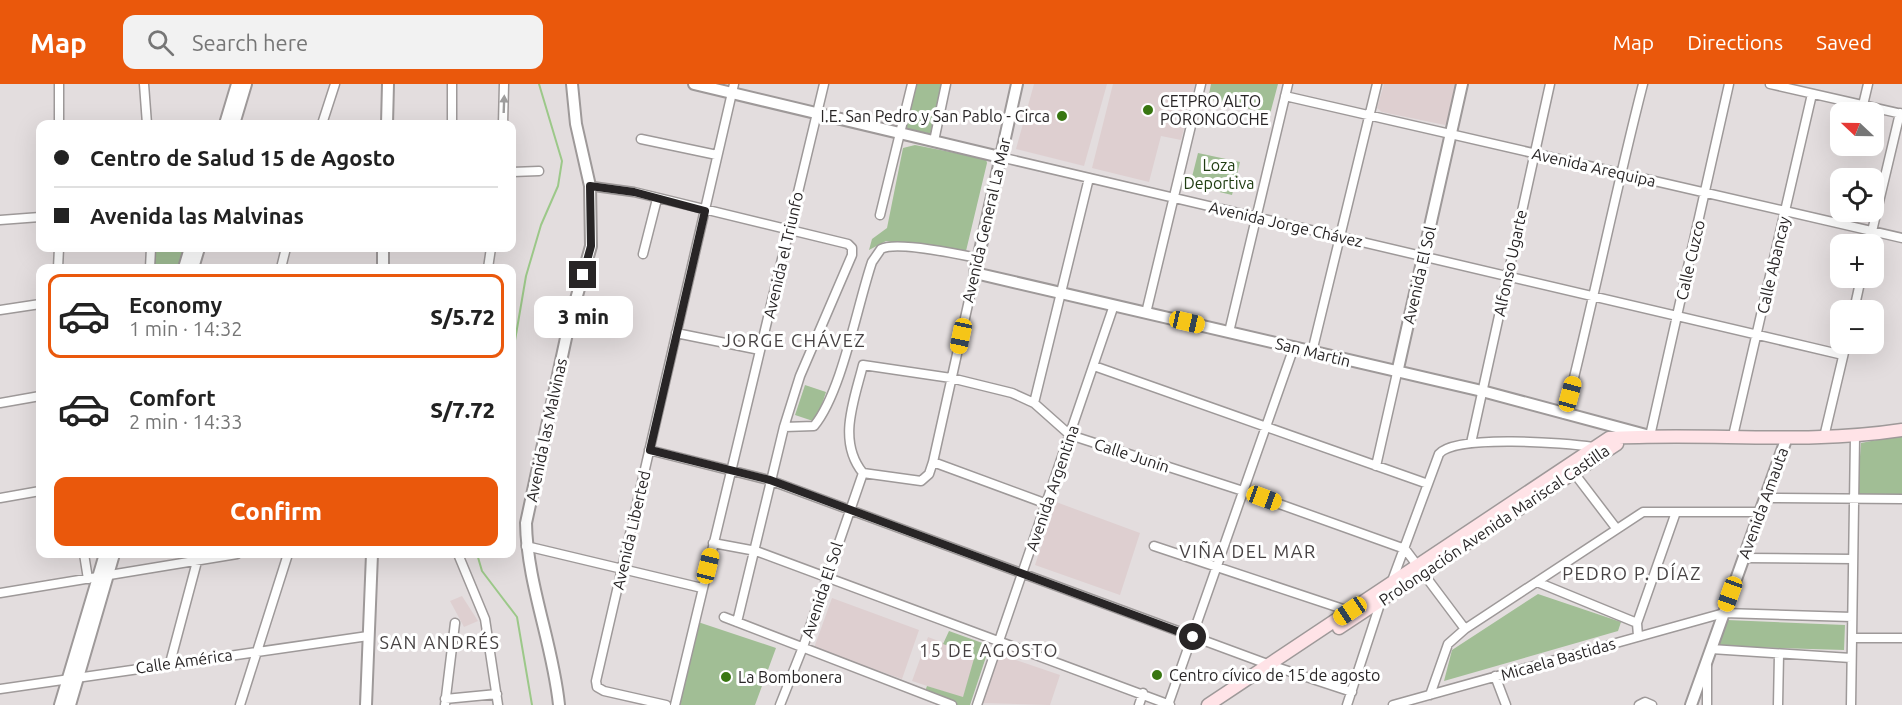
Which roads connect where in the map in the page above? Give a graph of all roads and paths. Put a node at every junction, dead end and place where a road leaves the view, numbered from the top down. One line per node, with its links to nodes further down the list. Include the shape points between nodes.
1 (59, 84): 33 (street)
2 (144, 84): 34 (street)
3 (237, 84): 35 (street)
4 (246, 84): 36 (street)
5 (335, 84): 37 (street)
6 (388, 84): 38 (street)
7 (452, 84): 39 (street)
8 (504, 84): 40 (street, one-way to 8)
9 (572, 84): 52 (street, Avenida las Malvinas, via 576,124)
10 (694, 84): 24 (street, Avenida Jorge Chávez)
11 (824, 84): 30 (street, Avenida el Triunfo)
12 (912, 84): 41 (street)
13 (946, 84): 44 (street)
14 (1017, 84): 47 (street, Avenida General La Mar)
15 (1201, 84): 54 (street)
16 (1288, 84): 26 (street)
17 (1377, 84): 32 (street)
18 (1462, 84): 42 (street, Avenida El Sol)
19 (1550, 84): 45 (street, Alfonso Ugarte)
20 (1643, 84): 50 (street)
21 (1729, 84): 53 (street, Calle Cuzco)
22 (1770, 84): 25 (street)
23 (1868, 84): 28 (street)
24 (733, 88): 30 (street, Avenida Jorge Chávez); 46 (street, Avenida Liberted)
25 (1812, 94): 27 (street); 57 (street, Calle Abancay)
26 (1285, 96): 32 (street, Avenida Arequipa); 60 (street)
27 (1849, 102)
28 (1864, 102)
29 (1884, 110): 31 (street)
30 (816, 113): 41 (street, Avenida Jorge Chávez); 62 (street, Avenida el Triunfo)
31 (1901, 114): 63 (street)
32 (1369, 116): 42 (street, Avenida Arequipa); 65 (street)
33 (59, 120)
34 (147, 120)
35 (226, 120)
36 (235, 120)
37 (323, 120)
38 (387, 120)
39 (452, 120)
40 (503, 120)
41 (900, 133): 44 (street, Avenida Jorge Chávez); 58 (street)
42 (1451, 134): 45 (street, Avenida Arequipa); 68 (street, Avenida El Sol)
43 (641, 139): 46 (street)
44 (934, 141): 47 (street, Avenida Jorge Chávez)
45 (1534, 154): 50 (street, Avenida Arequipa); 71 (street, Alfonso Ugarte)
46 (717, 156): 56 (street, Avenida Liberted)
47 (1000, 157): 51 (street, Avenida Jorge Chávez); 69 (street, Avenida General La Mar)
48 (539, 171): 49 (street)
49 (516, 172)
50 (1620, 173): 53 (street, Avenida Arequipa); 73 (street)
51 (1089, 178): 54 (street, Avenida Jorge Chávez); 72 (street)
52 (590, 186): 55 (street); 125 (street, Avenida las Malvinas, via 591,246 569,324 533,490)
53 (1704, 193): 57 (street, Avenida Arequipa); 78 (street, Calle Cuzco)
54 (1174, 198): 60 (street, Avenida Jorge Chávez); 77 (street)
55 (657, 199): 56 (street); 67 (street)
56 (705, 211): 62 (street); 80 (street, Avenida Liberted)
57 (1785, 211): 63 (street, Avenida Arequipa); 81 (street, Calle Abancay)
58 (880, 215)
59 (36, 217): 61 (street)
60 (1256, 217): 65 (street, Avenida Jorge Chávez); 79 (street)
61 (0, 220)
62 (789, 231): 83 (street, Avenida el Triunfo); 94 (street, via 848,244 852,255 800,376)
63 (1872, 231): 64 (street); 66 (street, Avenida Arequipa)
64 (1871, 234)
65 (1340, 237): 68 (street, Avenida Jorge Chávez); 84 (street)
66 (1902, 238)
67 (643, 254)
68 (1423, 256): 71 (street, Avenida Jorge Chávez); 87 (street, Avenida El Sol)
69 (977, 258): 70 (street, Avenida General La Mar); 94 (street, via 938,250 885,247 872,262 822,416 814,426)
70 (975, 273): 72 (street, San Martin); 88 (street, Avenida General La Mar)
71 (1506, 276): 73 (street, Avenida Jorge Chávez); 89 (street, Alfonso Ugarte)
72 (1062, 293): 75 (street, San Martin); 92 (street)
73 (1595, 297): 78 (street, Avenida Jorge Chávez); 93 (street)
74 (36, 305): 76 (street)
75 (1114, 305): 77 (street, San Martin); 86 (street, Avenida Argentina)
76 (0, 310)
77 (1146, 313): 79 (street, San Martin)
78 (1677, 316): 81 (street, Avenida Jorge Chávez); 98 (street, Calle Cuzco)
79 (1229, 332): 82 (street, San Martin)
80 (676, 333): 83 (street); 105 (street, Avenida Liberted)
81 (1757, 335): 85 (street, Avenida Jorge Chávez); 99 (street, Calle Abancay)
82 (1294, 347): 84 (street, San Martin); 95 (street)
83 (760, 350): 109 (street, Avenida el Triunfo)
84 (1312, 352): 87 (street, San Martin)
85 (1843, 355): 101 (street)
86 (1094, 366): 95 (street); 97 (street, Avenida Argentina)
87 (1397, 373): 89 (street, San Martin); 107 (street, Avenida El Sol)
88 (951, 378): 92 (street, Calle Junin, via 1012,393); 106 (street, Avenida General La Mar); 110 (street, Calle Junin, via 863,365 849,421 849,442)
89 (1482, 391): 93 (street, San Martin); 103 (street, Alfonso Ugarte)
90 (36, 397): 91 (street)
91 (0, 403)
92 (1034, 403): 97 (street, Calle Junin)
93 (1565, 414): 98 (street, San Martin)
94 (784, 427): 111 (street)
95 (1266, 427): 107 (street); 113 (street)
96 (1902, 430): 102 (main road, Prolongación Avenida Mariscal Castilla)
97 (1070, 435): 113 (street, Calle Junin); 119 (street, Avenida Argentina)
98 (1650, 436): 99 (main road, Prolongación Avenida Mariscal Castilla); 104 (main road, Prolongación Avenida Mariscal Castilla, via 1609,438); 108 (main road, Prolongación Avenida Mariscal Castilla, via 1612,445)
99 (1733, 436): 100 (main road, Prolongación Avenida Mariscal Castilla)
100 (1787, 437): 101 (main road, Prolongación Avenida Mariscal Castilla); 116 (street, Avenida Amauta)
101 (1824, 437): 102 (main road, Prolongación Avenida Mariscal Castilla)
102 (1855, 437): 117 (street)
103 (1471, 443): 104 (street, via 1563,442); 112 (street, via 1454,444 1442,450)
104 (1593, 447): 108 (main road, Prolongación Avenida Mariscal Castilla)
105 (650, 450): 109 (street); 141 (street, Avenida Liberted)
106 (933, 462): 110 (street, via 929,474 921,481); 119 (street)
107 (1376, 466): 112 (street)
108 (1571, 469): 123 (street); 140 (main road, Prolongación Avenida Mariscal Castilla)
109 (731, 470): 111 (street); 124 (street, Avenida el Triunfo)
110 (862, 473): 120 (street, Avenida El Sol)
111 (770, 480): 120 (street); 128 (street)
112 (1428, 484): 127 (street)
113 (1243, 491): 127 (street, Calle Junin); 139 (street)
114 (36, 492): 115 (street)
115 (0, 498)
116 (1765, 498): 117 (street); 122 (street, Avenida Amauta)
117 (1854, 498): 118 (street); 138 (street)
118 (1902, 499)
119 (1047, 504): 142 (street, Avenida Argentina)
120 (849, 509): 142 (street); 144 (street, Avenida El Sol)
121 (1676, 512): 122 (street); 123 (street, via 1643,512); 156 (street)
122 (1760, 512): 137 (street, Avenida Amauta)
123 (1616, 528): 145 (street)
124 (713, 543): 128 (street); 147 (street, Avenida el Triunfo)
125 (526, 546): 141 (street); 185 (street, Avenida las Malvinas)
126 (1154, 546): 139 (street)
127 (1405, 549): 140 (street); 146 (street)
128 (756, 551): 144 (street); 154 (street)
129 (86, 558): 143 (street)
130 (104, 558): 143 (street)
131 (111, 558): 143 (street)
132 (193, 558): 143 (street)
133 (198, 558): 170 (street)
134 (287, 558): 166 (street)
135 (372, 558): 158 (street)
136 (460, 558): 177 (street, via 485,620)
137 (1743, 558): 138 (street); 150 (street, Avenida Amauta)
138 (1853, 559): 153 (street)
139 (1217, 567): 151 (street); 160 (street)
140 (1420, 569): 146 (main road, Prolongación Avenida Mariscal Castilla); 149 (main road, Prolongación Avenida Mariscal Castilla); 157 (street)
141 (622, 570): 147 (street); 186 (street, Avenida Liberted, via 597,687)
142 (1023, 575): 160 (street); 163 (street, Avenida Argentina)
143 (98, 577): 148 (street); 172 (street)
144 (825, 578): 163 (street); 164 (street, Avenida El Sol)
145 (1537, 582): 156 (street); 157 (street)
146 (1391, 583): 149 (street); 151 (main road, Prolongación Avenida Mariscal Castilla)
147 (702, 588): 187 (street, Avenida el Triunfo)
148 (0, 593)
149 (1381, 600): 151 (main road, Prolongación Avenida Mariscal Castilla); 175 (street)
150 (1724, 612): 153 (street, Micaela Bastidas); 159 (street, Micaela Bastidas); 165 (street, Avenida Amauta)
151 (1353, 614): 171 (main road, Prolongación Avenida Mariscal Castilla)
152 (724, 617): 154 (street)
153 (1852, 617): 161 (street)
154 (736, 622): 164 (street)
155 (455, 623): 179 (street)
156 (1638, 623): 159 (street)
157 (1465, 629): 178 (street, via 1448,644)
158 (368, 636): 166 (street, Calle América); 183 (street)
159 (1638, 636): 173 (street, Micaela Bastidas)
160 (1193, 637): 171 (street); 192 (street)
161 (1852, 638): 162 (street); 168 (street)
162 (1902, 638)
163 (999, 643): 176 (street); 190 (street, Avenida Argentina)
164 (803, 647): 188 (street, Avenida El Sol); 189 (street)
165 (1711, 649): 167 (street); 169 (street, Avenida Amauta)
166 (257, 651): 170 (street, Calle América); 182 (street)
167 (1779, 654): 168 (street); 202 (street)
168 (1851, 658): 203 (street)
169 (1707, 662): 200 (street, Avenida Amauta); 201 (street)
170 (170, 663): 172 (street, Calle América)
171 (1274, 666): 175 (street); 193 (main road, Prolongación Avenida Mariscal Castilla); 194 (main road, Prolongación Avenida Mariscal Castilla)
172 (74, 676): 174 (street, Calle América); 180 (street); 181 (street)
173 (1495, 676): 178 (street, Micaela Bastidas); 197 (street)
174 (0, 689)
175 (1352, 692): 195 (street)
176 (1143, 693): 191 (street); 192 (street)
177 (497, 694): 179 (street); 184 (street)
178 (1430, 695): 196 (street, Micaela Bastidas)
179 (445, 702)
180 (60, 705)
181 (70, 705)
182 (240, 705)
183 (366, 705)
184 (498, 705)
185 (559, 705)
186 (666, 705)
187 (675, 705)
188 (780, 705)
189 (952, 705)
190 (977, 705)
191 (1139, 705)
192 (1169, 705)
193 (1208, 705)
194 (1222, 705)
195 (1347, 705)
196 (1393, 705)
197 (1506, 705)
198 (1639, 705): 199 (street)
199 (1652, 705)
200 (1691, 705)
201 (1707, 705)
202 (1778, 705)
203 (1851, 705)

